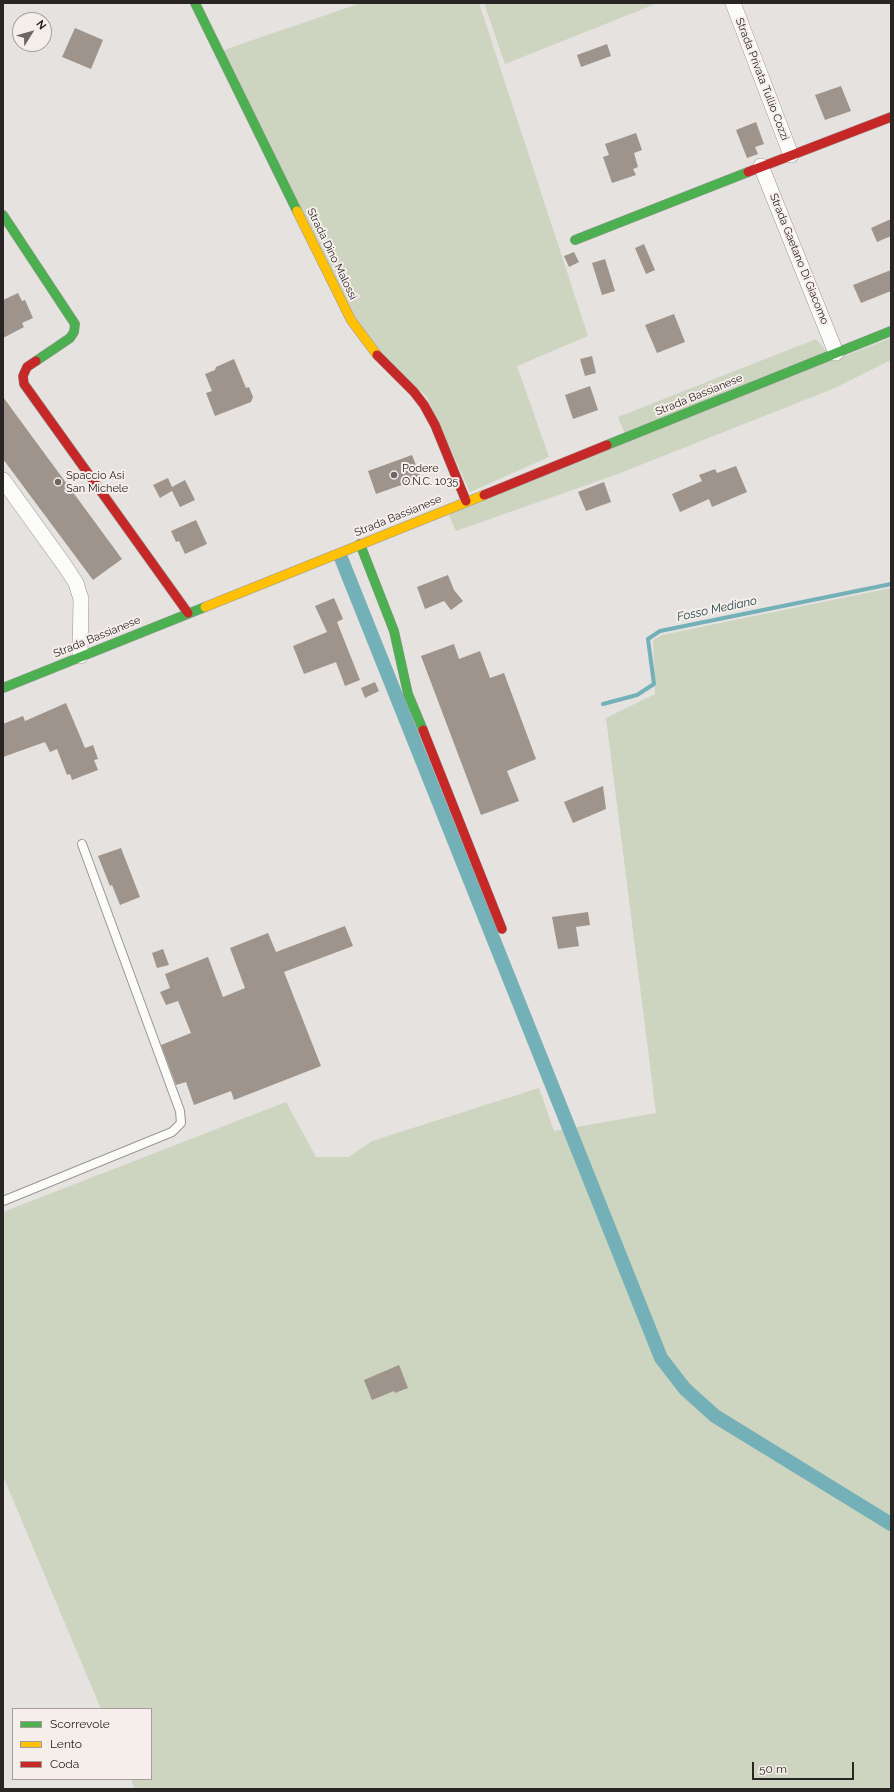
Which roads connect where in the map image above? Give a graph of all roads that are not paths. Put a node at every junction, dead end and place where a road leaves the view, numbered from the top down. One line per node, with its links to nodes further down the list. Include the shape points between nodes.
1 (195, 3): 11 (street, Strada Dino Malossi, via 351,320 372,349 424,405 435,425)
2 (733, 3): 4 (street, Strada Privata Tullio Cozzi)
3 (891, 117): 4 (street)
4 (791, 155): 5 (street)
5 (761, 166): 7 (street); 9 (street, Strada Gaetano Di Giacomo)
6 (3, 215): 13 (street, via 75,324 70,338 27,367 23,376 24,384)
7 (575, 240)
8 (891, 331): 9 (street, Strada Bassianese)
9 (836, 353): 11 (street, Strada Bassianese)
10 (3, 480): 14 (street, via 76,583 81,599)
11 (466, 501): 12 (street, Strada Bassianese)
12 (360, 544): 13 (street, Strada Bassianese); 17 (street, via 394,631 408,694)
13 (188, 613): 14 (street, Strada Bassianese)
14 (80, 656): 15 (street, Strada Bassianese)
15 (3, 688)
16 (82, 844): 18 (lane, via 180,1111 181,1123 172,1132)
17 (502, 929)
18 (3, 1201)

